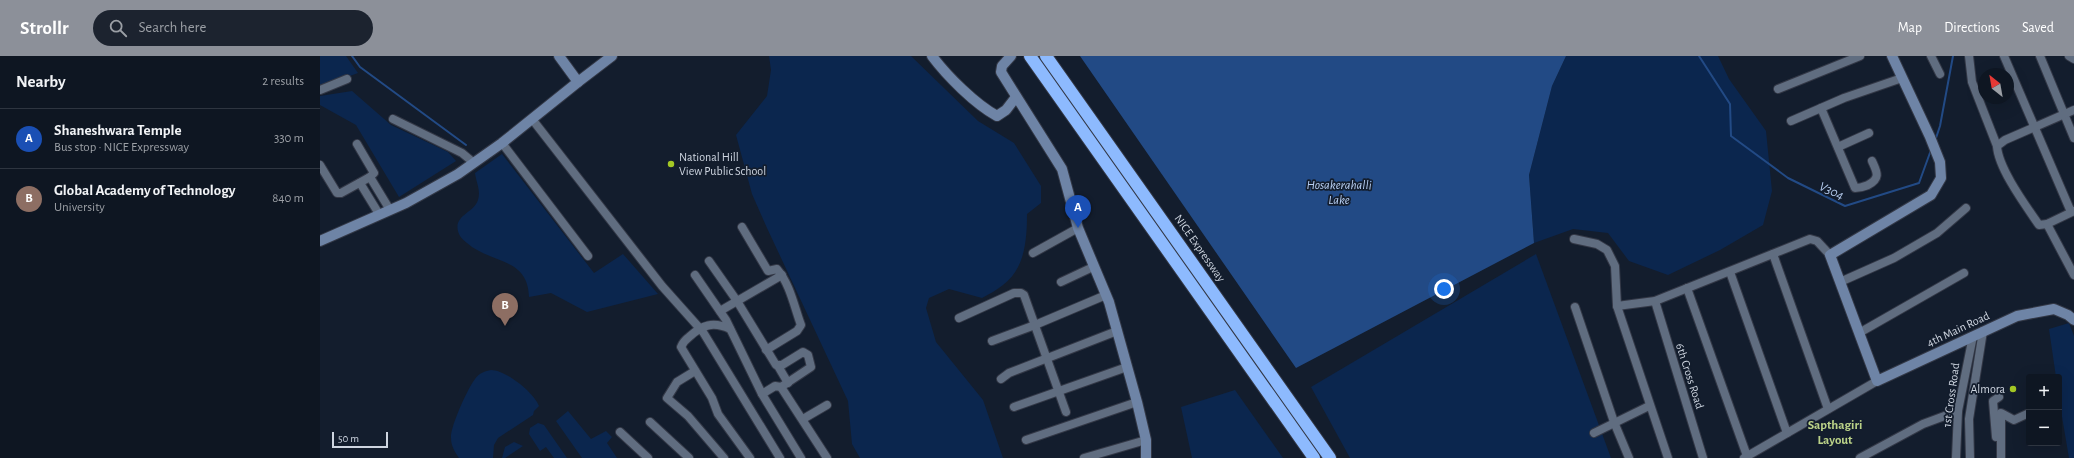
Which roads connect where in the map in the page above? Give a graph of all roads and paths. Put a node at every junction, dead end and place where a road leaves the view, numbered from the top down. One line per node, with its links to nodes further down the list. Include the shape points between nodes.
1 (559, 56): 18 (street)
2 (612, 56): 18 (street)
3 (932, 56): 21 (street, via 950,76 988,111 997,116 1006,110)
4 (1011, 56): 21 (street, via 1002,66 1001,72)
5 (1030, 56): 116 (highway)
6 (1046, 56): 117 (highway, NICE Expressway)
7 (1860, 56): 20 (street)
8 (1892, 56): 16 (street)
9 (1931, 56): 15 (street)
10 (1969, 56): 33 (street, via 1972,82)
11 (2004, 56): 28 (street)
12 (2040, 56): 24 (street)
13 (2069, 56): 14 (street)
14 (2074, 59)
15 (1940, 74)
16 (1902, 78): 22 (street); 51 (street, via 1940,162 1941,178 1931,195)
17 (347, 79): 19 (street)
18 (578, 82): 26 (street)
19 (320, 90)
20 (1778, 90)
21 (1016, 96): 46 (street, via 1062,169)
22 (1821, 108): 27 (street); 34 (street)
23 (2074, 110): 24 (street)
24 (2064, 114): 28 (street); 30 (street)
25 (393, 119): 36 (street, via 462,153)
26 (532, 119): 31 (street); 72 (street, via 662,286)
27 (1791, 121)
28 (2034, 128): 33 (street); 42 (street)
29 (1869, 133): 34 (street)
30 (2074, 138)
31 (502, 143): 36 (street); 52 (street)
32 (356, 144): 38 (street, via 374,172)
33 (1997, 146): 44 (street, via 1997,155 2019,195 2039,225)
34 (1838, 148): 35 (street, via 1856,188 1861,188 1877,178 1878,174)
35 (1872, 161)
36 (474, 163): 41 (street)
37 (320, 165): 39 (street, via 337,193)
38 (370, 177): 39 (street); 41 (street)
39 (360, 183): 43 (street)
40 (1966, 208): 61 (street, via 1937,233 1894,258)
41 (390, 210): 43 (street)
42 (2072, 211): 44 (street)
43 (380, 214): 48 (street)
44 (2047, 224): 59 (street)
45 (742, 227): 58 (street, via 768,271 777,269)
46 (1078, 228): 49 (street); 54 (street)
47 (1574, 239): 66 (street, via 1598,244 1606,250 1615,266)
48 (320, 241)
49 (1033, 253)
50 (1773, 254): 51 (street, via 1810,239 1817,241); 55 (street); 94 (street)
51 (1830, 255): 61 (street)
52 (588, 256)
53 (709, 261): 64 (street)
54 (1093, 267): 60 (street); 63 (street)
55 (1730, 272): 62 (street); 102 (street)
56 (1964, 273): 76 (street)
57 (695, 275): 68 (street)
58 (782, 275): 64 (street); 79 (street, via 801,325)
59 (2074, 275)
60 (1061, 282)
61 (1840, 282): 76 (street)
62 (1687, 288): 65 (street); 106 (street)
63 (1106, 294): 71 (street); 74 (street)
64 (737, 301): 68 (street); 79 (street)
65 (1655, 301): 66 (street); 120 (street, 6th Cross Road)
66 (1617, 306): 92 (street)
67 (1575, 307): 100 (street)
68 (720, 311): 73 (street)
69 (960, 318): 71 (street, via 1018,292 1024,295)
70 (2074, 320): 75 (street, 4th Main Road, via 2054,309 2017,316)
71 (1036, 325): 78 (street); 80 (street)
72 (699, 328): 73 (street, via 720,324); 83 (street, via 681,347); 111 (street)
73 (730, 329): 88 (street)
74 (1117, 331): 80 (street); 82 (street)
75 (1983, 331): 77 (street, 4th Main Road); 123 (street, via 1969,419)
76 (1859, 333): 85 (street)
77 (1973, 336): 85 (street, 4th Main Road); 95 (street, 1st Cross Road)
78 (992, 340)
79 (766, 350): 81 (street)
80 (1046, 358): 84 (street, via 1009,373); 87 (street)
81 (778, 366): 86 (street); 86 (street, via 803,352 808,355 811,367)
82 (1127, 367): 87 (street); 90 (street)
83 (695, 371): 109 (street, via 675,384 667,398 688,416); 110 (street, via 712,398 718,414)
84 (1001, 379)
85 (1876, 381): 94 (street)
86 (785, 385): 88 (street, via 775,386); 98 (street)
87 (1059, 392): 93 (street); 96 (street)
88 (762, 394): 112 (street)
89 (1999, 397): 124 (street, via 1993,402)
90 (1137, 402): 104 (street); 105 (street)
91 (827, 405): 98 (street)
92 (1649, 406): 100 (street); 119 (street)
93 (1014, 407)
94 (1828, 409): 102 (street)
95 (1958, 411): 121 (street, via 1923,424); 122 (street, 1st Cross Road)
96 (1066, 412)
97 (2026, 414): 125 (street, via 2014,420 2001,413)
98 (803, 419): 113 (street)
99 (650, 422): 108 (street)
100 (1614, 422): 103 (street); 118 (street)
101 (620, 432): 107 (street)
102 (1787, 432): 106 (street)
103 (1594, 433)
104 (1026, 440)
105 (1146, 440): 114 (street); 115 (street)
106 (1745, 457)
107 (648, 458)
108 (689, 458)
109 (724, 458)
110 (750, 458)
111 (780, 458)
112 (801, 458)
113 (828, 458)
114 (1084, 458)
115 (1146, 458)
116 (1314, 458)
117 (1330, 458)
118 (1629, 458)
119 (1668, 458)
120 (1703, 458)
121 (1860, 458)
122 (1956, 458)
123 (1970, 458)
124 (1996, 458)
125 (2001, 458)

